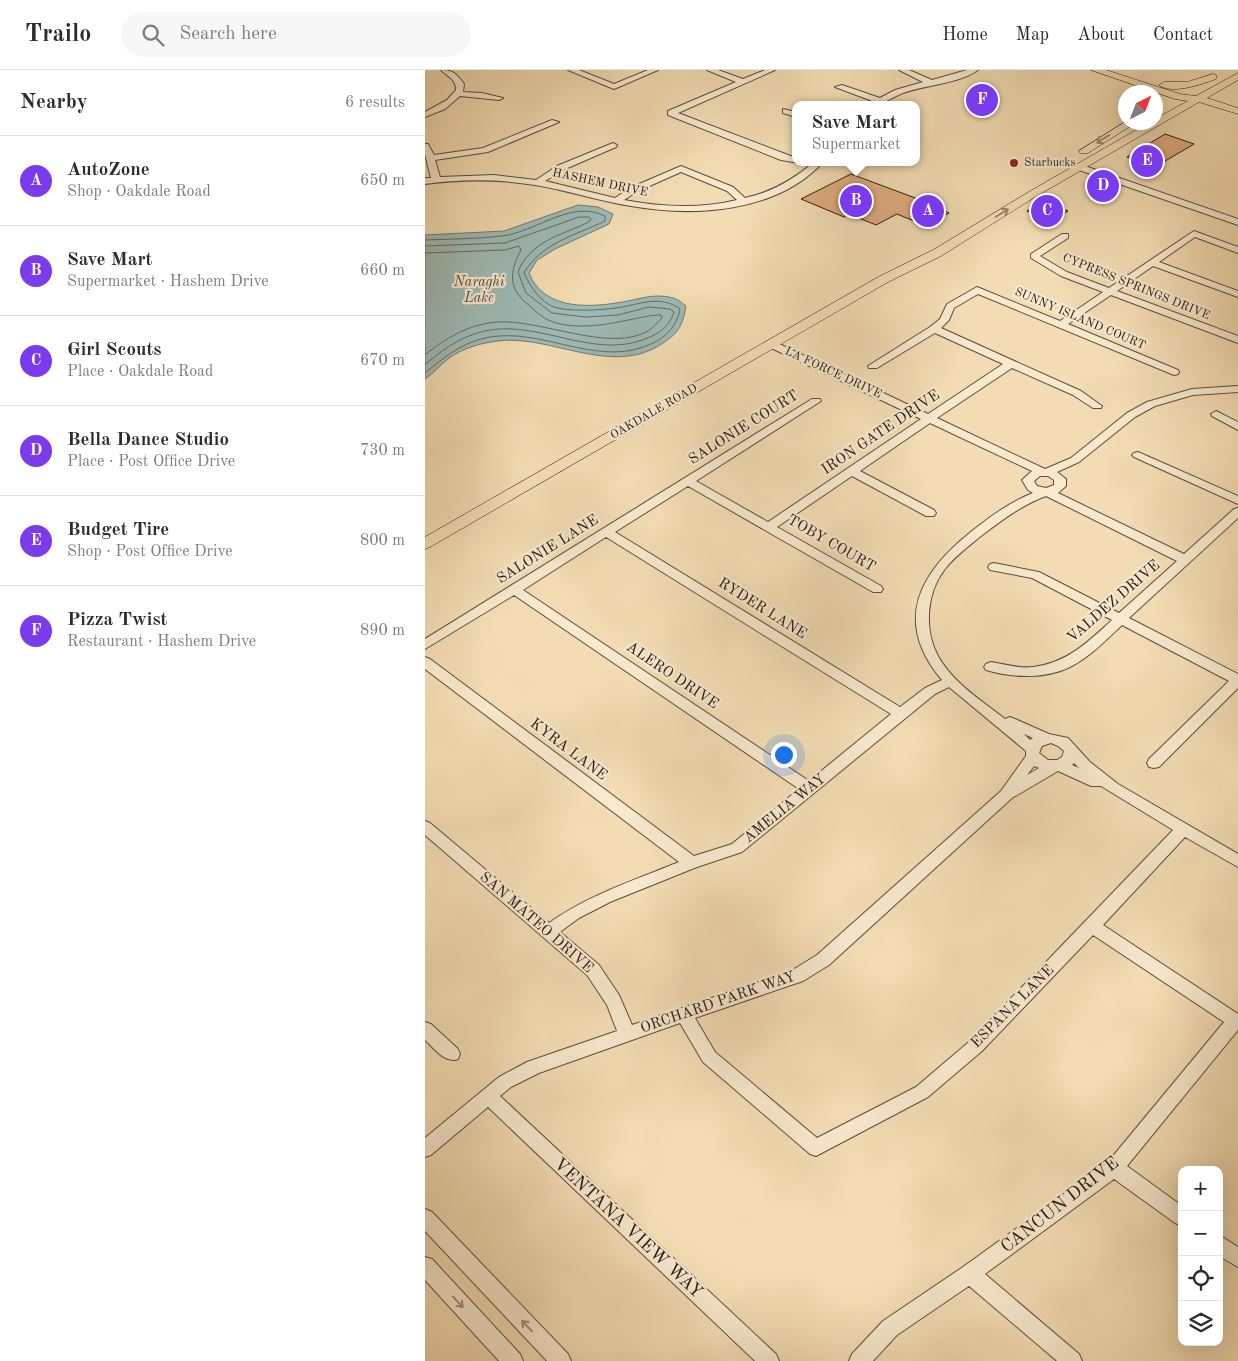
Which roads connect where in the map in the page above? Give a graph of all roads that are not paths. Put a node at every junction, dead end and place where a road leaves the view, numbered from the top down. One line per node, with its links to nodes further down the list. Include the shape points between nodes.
1 (445, 70): 19 (street, via 459,81)
2 (572, 70): 3 (street, via 613,86)
3 (654, 70)
4 (711, 70): 14 (street)
5 (771, 70): 14 (street)
6 (903, 70): 15 (street)
7 (974, 70): 15 (street)
8 (1096, 70): 20 (main road)
9 (1114, 70): 17 (main road)
10 (1085, 71): 16 (main road)
11 (1222, 71): 12 (main road)
12 (1213, 76): 17 (main road, via 1187,85); 20 (main road)
13 (1238, 76): 22 (main road, OAKDALE ROAD)
14 (743, 82): 35 (street, via 671,113)
15 (929, 82): 25 (street, via 905,88)
16 (1128, 85)
17 (1164, 86): 20 (main road)
18 (839, 87): 24 (street)
19 (459, 94): 21 (street); 29 (street, via 443,108)
20 (1183, 95): 22 (main road); 23 (main road)
21 (499, 98)
22 (1199, 99): 27 (main road); 37 (main road, OAKDALE ROAD)
23 (1163, 100)
24 (872, 101)
25 (881, 101)
26 (786, 111): 28 (street)
27 (1238, 111)
28 (792, 113)
29 (425, 115)
30 (555, 122): 34 (street, via 491,148)
31 (1119, 130): 43 (main road, OAKDALE ROAD, one-way to 43)
32 (613, 145): 40 (street)
33 (425, 146): 34 (street)
34 (431, 158): 38 (street)
35 (792, 160)
36 (815, 166): 42 (street, HASHEM DRIVE, via 791,185)
37 (1079, 167): 44 (street); 47 (main road, OAKDALE ROAD, one-way to 37)
38 (436, 180): 39 (street, HASHEM DRIVE); 40 (street, HASHEM DRIVE, via 491,178)
39 (425, 181)
40 (537, 182): 41 (street, HASHEM DRIVE)
41 (617, 201): 42 (street, HASHEM DRIVE, via 686,208); 42 (street, via 681,168 730,189)
42 (743, 202)
43 (978, 216): 47 (main road, via 979,221); 49 (main road, OAKDALE ROAD)
44 (1238, 222)
45 (1065, 236): 51 (street, CYPRESS SPRINGS DRIVE, via 1034,256 1064,274)
46 (1238, 250): 48 (street, via 1194,234)
47 (937, 253): 49 (main road, OAKDALE ROAD)
48 (1152, 263): 51 (street); 52 (street)
49 (884, 279): 56 (main road, OAKDALE ROAD)
50 (977, 290): 53 (street, SUNNY ISLAND COURT); 54 (street, via 950,306 944,320)
51 (1110, 292): 53 (street); 55 (street, CYPRESS SPRINGS DRIVE)
52 (1238, 294)
53 (1061, 325): 59 (street, SUNNY ISLAND COURT)
54 (935, 329): 57 (street); 58 (street)
55 (1237, 340)
56 (771, 344): 64 (street, LA FORCE DRIVE); 82 (main road, OAKDALE ROAD)
57 (1011, 364): 62 (street, via 1077,393); 64 (street, IRON GATE DRIVE)
58 (873, 366)
59 (1175, 372)
60 (1238, 389): 68 (street, via 1192,392 1151,404 1131,415)
61 (816, 401): 71 (street, SALONIE COURT)
62 (1097, 406)
63 (1216, 414): 65 (street)
64 (929, 419): 66 (street, LA FORCE DRIVE); 69 (street, IRON GATE DRIVE)
65 (1238, 427)
66 (1003, 454): 70 (street, LA FORCE DRIVE); 72 (street, LA FORCE DRIVE)
67 (1138, 455): 75 (street)
68 (1075, 460): 70 (street); 73 (street)
69 (852, 471): 79 (street); 80 (street, IRON GATE DRIVE)
70 (1044, 473): 72 (street, via 1033,475); 73 (street, LA FORCE DRIVE, via 1054,475)
71 (688, 481): 80 (street, TOBY COURT); 81 (street, SALONIE LANE)
72 (1028, 481): 74 (street, LA FORCE DRIVE, via 1032,488); 76 (street)
73 (1060, 483): 74 (street, via 1055,490); 77 (street, LA FORCE DRIVE)
74 (1046, 492): 76 (street); 77 (street, LA FORCE DRIVE)
75 (1238, 500)
76 (1012, 507): 92 (street, via 954,554 928,587 924,603 924,637 939,668)
77 (1083, 508): 83 (street, LA FORCE DRIVE)
78 (1238, 512): 83 (street, VALDEZ DRIVE)
79 (930, 513)
80 (769, 527): 85 (street, TOBY COURT)
81 (606, 532): 86 (street, SALONIE LANE); 94 (street, RYDER LANE)
82 (425, 544)
83 (1186, 560): 87 (street, VALDEZ DRIVE)
84 (994, 567): 87 (street, via 1035,575)
85 (877, 589)
86 (515, 590): 88 (street, SALONIE LANE); 101 (street, ALERO DRIVE)
87 (1121, 620): 90 (street, VALDEZ DRIVE, via 1088,650 1065,664 1032,672); 91 (street)
88 (425, 645)
89 (425, 662): 106 (street, KYRA LANE)
90 (991, 667)
91 (1238, 680): 98 (street)
92 (950, 681): 93 (street); 94 (street, AMELIA WAY)
93 (989, 713): 95 (street); 97 (street)
94 (901, 714): 101 (street, AMELIA WAY)
95 (1046, 738): 96 (street, via 1063,742); 97 (street, via 1036,742)
96 (1071, 750): 99 (street, via 1069,760); 100 (street)
97 (1032, 753): 99 (street, via 1040,763); 102 (street, ORCHARD PARK WAY)
98 (1154, 763)
99 (1056, 766): 100 (street); 102 (street, ORCHARD PARK WAY)
100 (1113, 788): 104 (street)
101 (811, 789): 106 (street, AMELIA WAY, via 737,848)
102 (1007, 794): 109 (street, ORCHARD PARK WAY, via 823,960 797,976)
103 (425, 827): 108 (street, SAN MATEO DRIVE)
104 (1183, 829): 105 (street); 107 (street, ESPANA LANE)
105 (1238, 861)
106 (692, 863): 108 (street, AMELIA WAY, via 605,898 573,914)
107 (1092, 926): 109 (street, ESPANA LANE, via 976,1046 921,1092 815,1148 709,1057); 110 (street)
108 (548, 932): 112 (street, SAN MATEO DRIVE, via 593,970 609,991)
109 (685, 1016): 112 (street, ORCHARD PARK WAY)
110 (1237, 1022): 116 (street, CANCUN DRIVE)
111 (425, 1029): 113 (street)
112 (627, 1034): 114 (street, ORCHARD PARK WAY, via 533,1067 505,1082)
113 (452, 1054)
114 (488, 1096): 115 (street, ORCHARD PARK WAY); 125 (street, VENTANA VIEW WAY)
115 (425, 1149)
116 (1113, 1168): 117 (street); 122 (street, CANCUN DRIVE)
117 (1178, 1214)
118 (425, 1218): 124 (street, one-way to 118)
119 (1223, 1247): 120 (street)
120 (1238, 1258)
121 (425, 1266): 123 (street, one-way to 123)
122 (970, 1274): 126 (street, CANCUN DRIVE, via 890,1328); 127 (street)
123 (513, 1361)
124 (561, 1361)
125 (769, 1361)
126 (859, 1361)
127 (1072, 1361)

